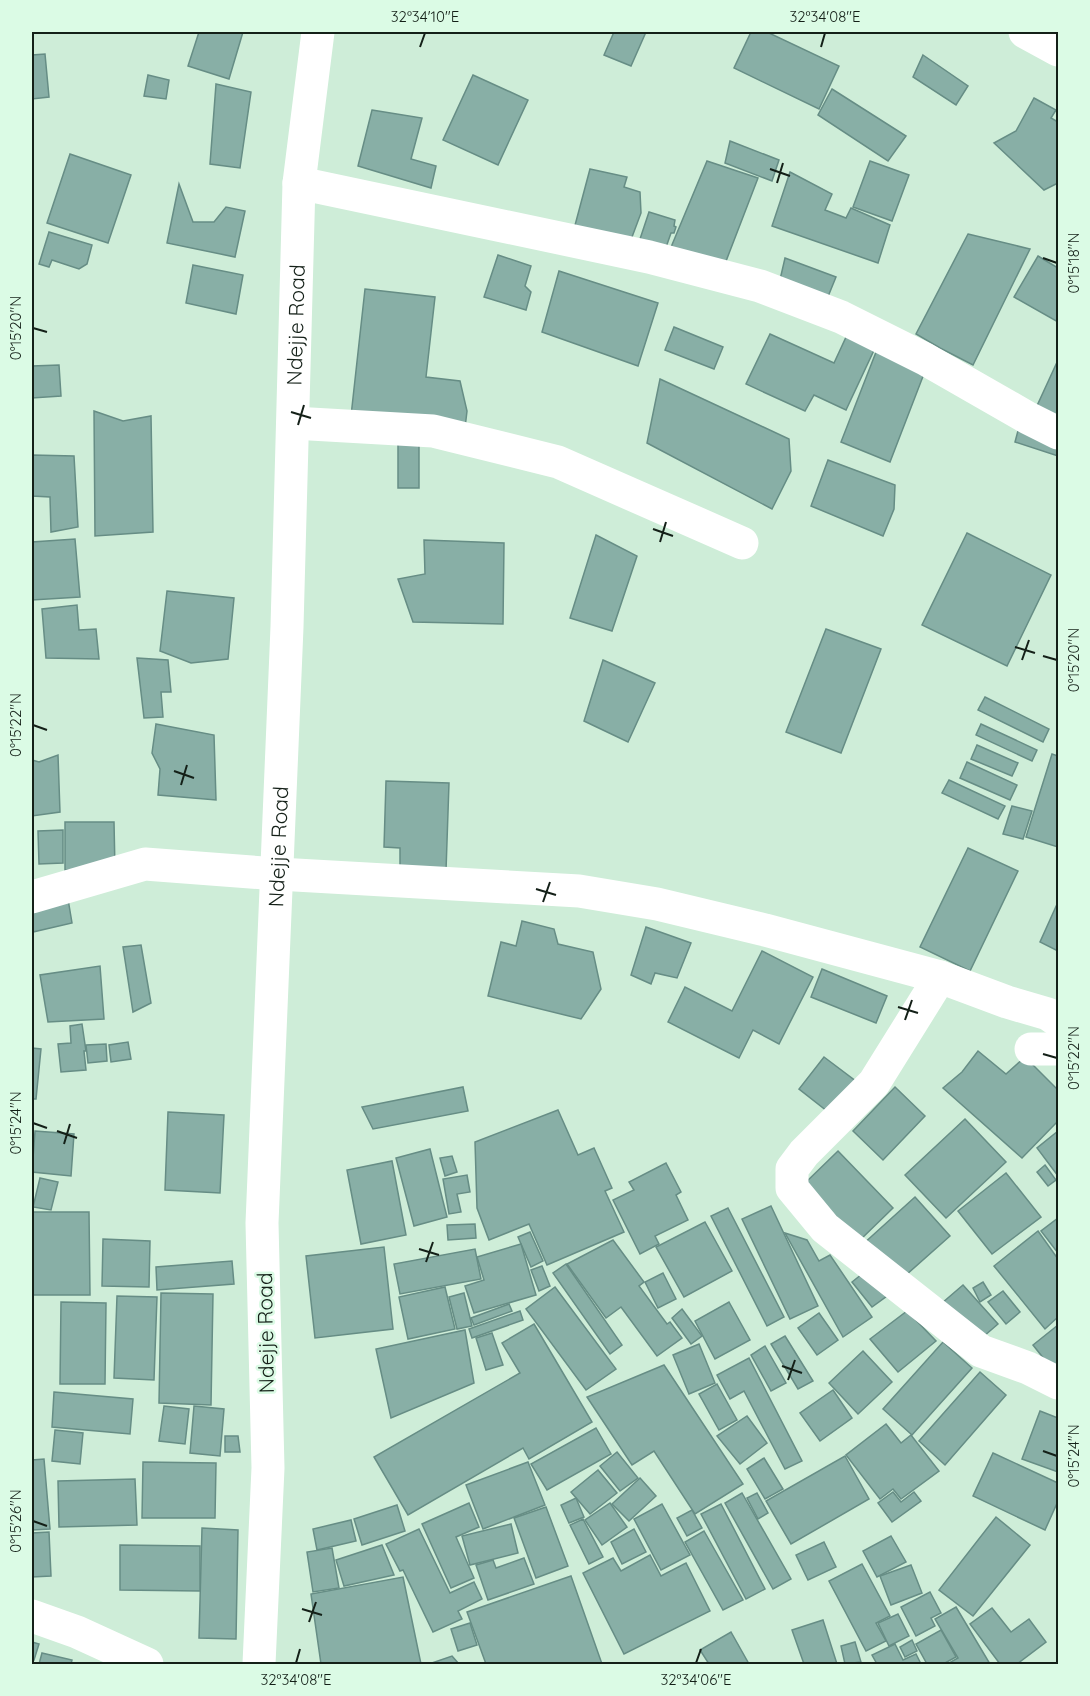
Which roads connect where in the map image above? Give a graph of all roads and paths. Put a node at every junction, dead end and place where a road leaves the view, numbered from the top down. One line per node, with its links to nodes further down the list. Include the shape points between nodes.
1 (318, 32): 4 (street, Ndejje Road)
2 (1025, 32): 3 (street)
3 (1059, 50)
4 (299, 183): 5 (street, Ndejje Road); 6 (street, via 649,257 760,286 851,322)
5 (293, 423): 7 (street, via 433,431 558,462); 8 (street, Ndejje Road)
6 (1059, 433)
7 (742, 543)
8 (278, 874): 9 (street, via 145,864); 10 (street, via 579,891 657,904); 15 (street, Ndejje Road, via 262,1223 268,1468)
9 (32, 897)
10 (940, 977): 11 (street); 12 (street, via 874,1083 792,1169 792,1188 825,1228 981,1351)
11 (1059, 1021)
12 (1059, 1383)
13 (32, 1616): 14 (street)
14 (147, 1665)
15 (259, 1665)

